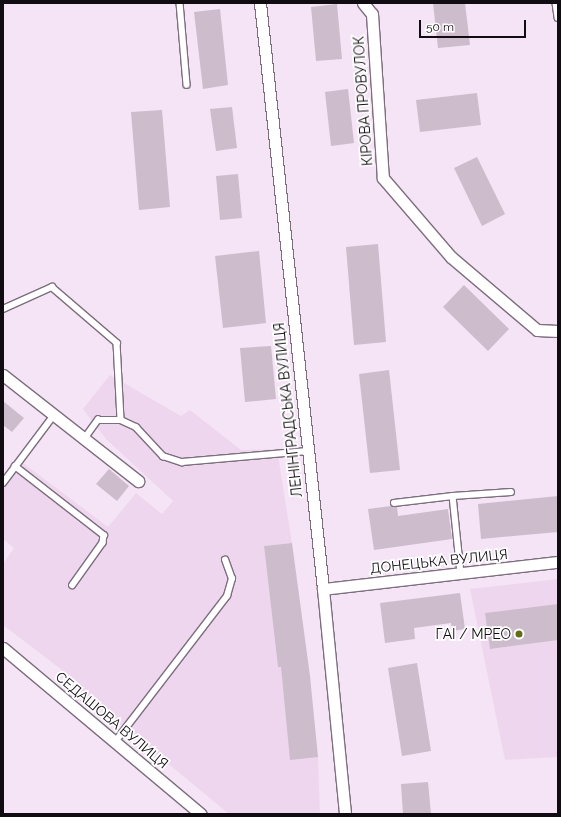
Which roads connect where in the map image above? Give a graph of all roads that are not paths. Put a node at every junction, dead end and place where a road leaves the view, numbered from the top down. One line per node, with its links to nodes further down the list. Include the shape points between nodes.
1 (180, 3): 6 (lane)
2 (260, 3): 13 (street, ЛЕНІНГРАДСЬКА ВУЛИЦЯ)
3 (363, 3): 8 (street, КІРОВА ПРОВУЛОК, via 372,14 383,178 451,257 537,330)
4 (556, 3): 5 (lane)
5 (558, 18)
6 (187, 85)
7 (3, 309): 11 (lane, via 52,287 116,343)
8 (558, 331)
9 (3, 375): 10 (street)
10 (54, 415): 12 (street); 14 (lane)
11 (121, 420): 12 (lane, via 98,420); 13 (lane, via 136,427 163,456 182,462)
12 (84, 439): 15 (street)
13 (308, 451): 24 (street, ЛЕНІНГРАДСЬКА ВУЛИЦЯ)
14 (15, 466): 16 (lane); 23 (lane, via 104,535 103,543)
15 (138, 481)
16 (3, 483)
17 (511, 492): 18 (lane)
18 (453, 496): 19 (lane); 22 (lane)
19 (394, 503)
20 (225, 560): 26 (lane, via 232,579 227,596)
21 (558, 562): 22 (street, ДОНЕЦЬКА ВУЛИЦЯ)
22 (461, 575): 24 (street, ДОНЕЦЬКА ВУЛИЦЯ)
23 (73, 585)
24 (323, 589): 28 (street, ЛЕНІНГРАДСЬКА ВУЛИЦЯ)
25 (3, 648): 26 (street, СЕДАШОВА ВУЛИЦЯ)
26 (115, 742): 27 (street, СЕДАШОВА ВУЛИЦЯ)
27 (201, 814)
28 (345, 814)

